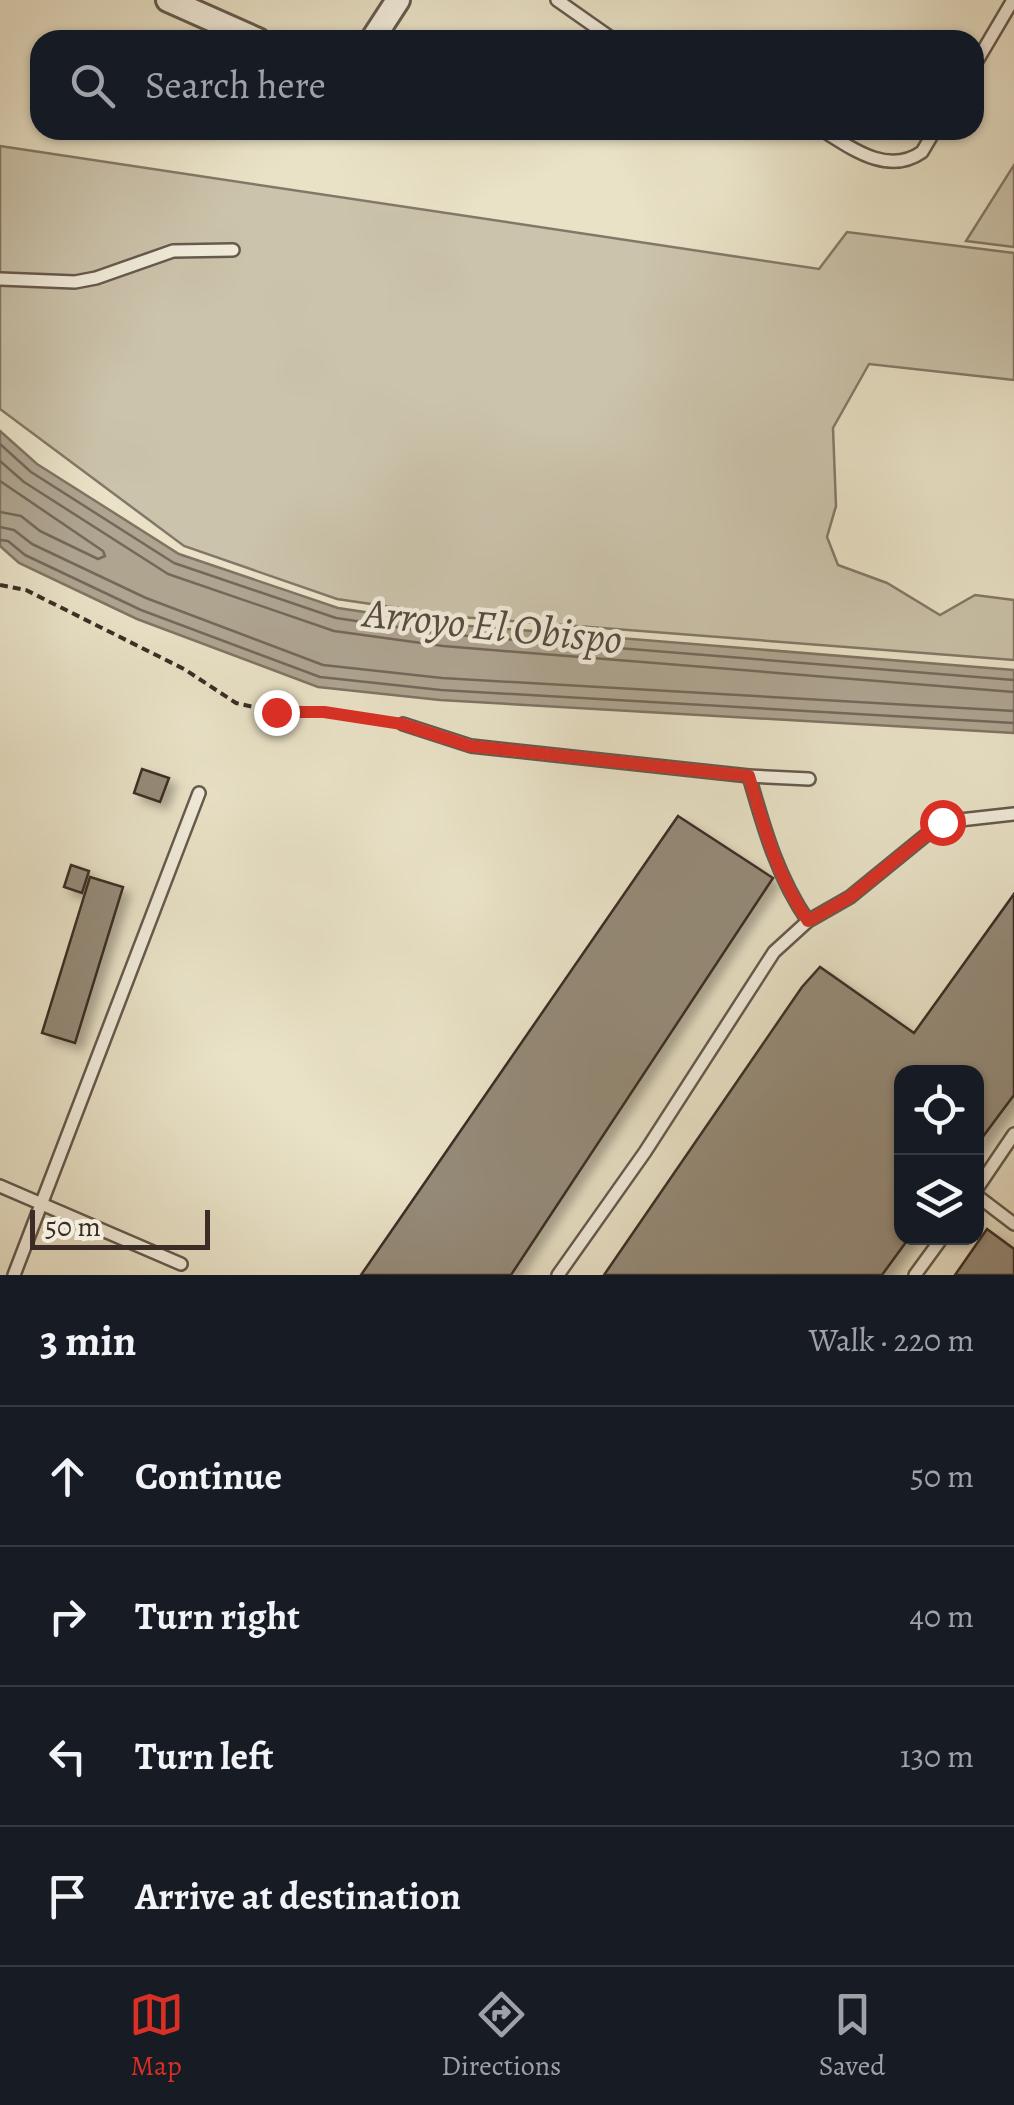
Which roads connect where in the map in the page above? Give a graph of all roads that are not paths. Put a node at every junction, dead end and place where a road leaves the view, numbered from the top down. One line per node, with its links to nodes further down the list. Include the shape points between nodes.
1 (168, 0): 5 (street)
2 (398, 0): 6 (street)
3 (557, 0): 7 (lane)
4 (1013, 0): 8 (lane)
5 (236, 30)
6 (378, 30)
7 (600, 30)
8 (984, 49)
9 (839, 140): 10 (lane, via 894,162 916,157)
10 (929, 140)
11 (233, 250): 12 (lane, via 173,251 76,282)
12 (0, 279)
13 (402, 724): 14 (lane, via 470,746)
14 (749, 776): 15 (lane); 18 (lane, via 771,853)
15 (809, 779)
16 (199, 793): 23 (lane)
17 (1014, 814): 18 (lane, via 942,822 850,897)
18 (808, 921): 28 (lane, via 774,952)
19 (1014, 1134): 20 (lane)
20 (984, 1181)
21 (0, 1186): 23 (lane)
22 (984, 1200): 24 (lane)
23 (42, 1202): 26 (lane); 27 (lane)
24 (1014, 1224)
25 (937, 1245): 29 (lane)
26 (182, 1264)
27 (14, 1275)
28 (558, 1275)
29 (915, 1275)

